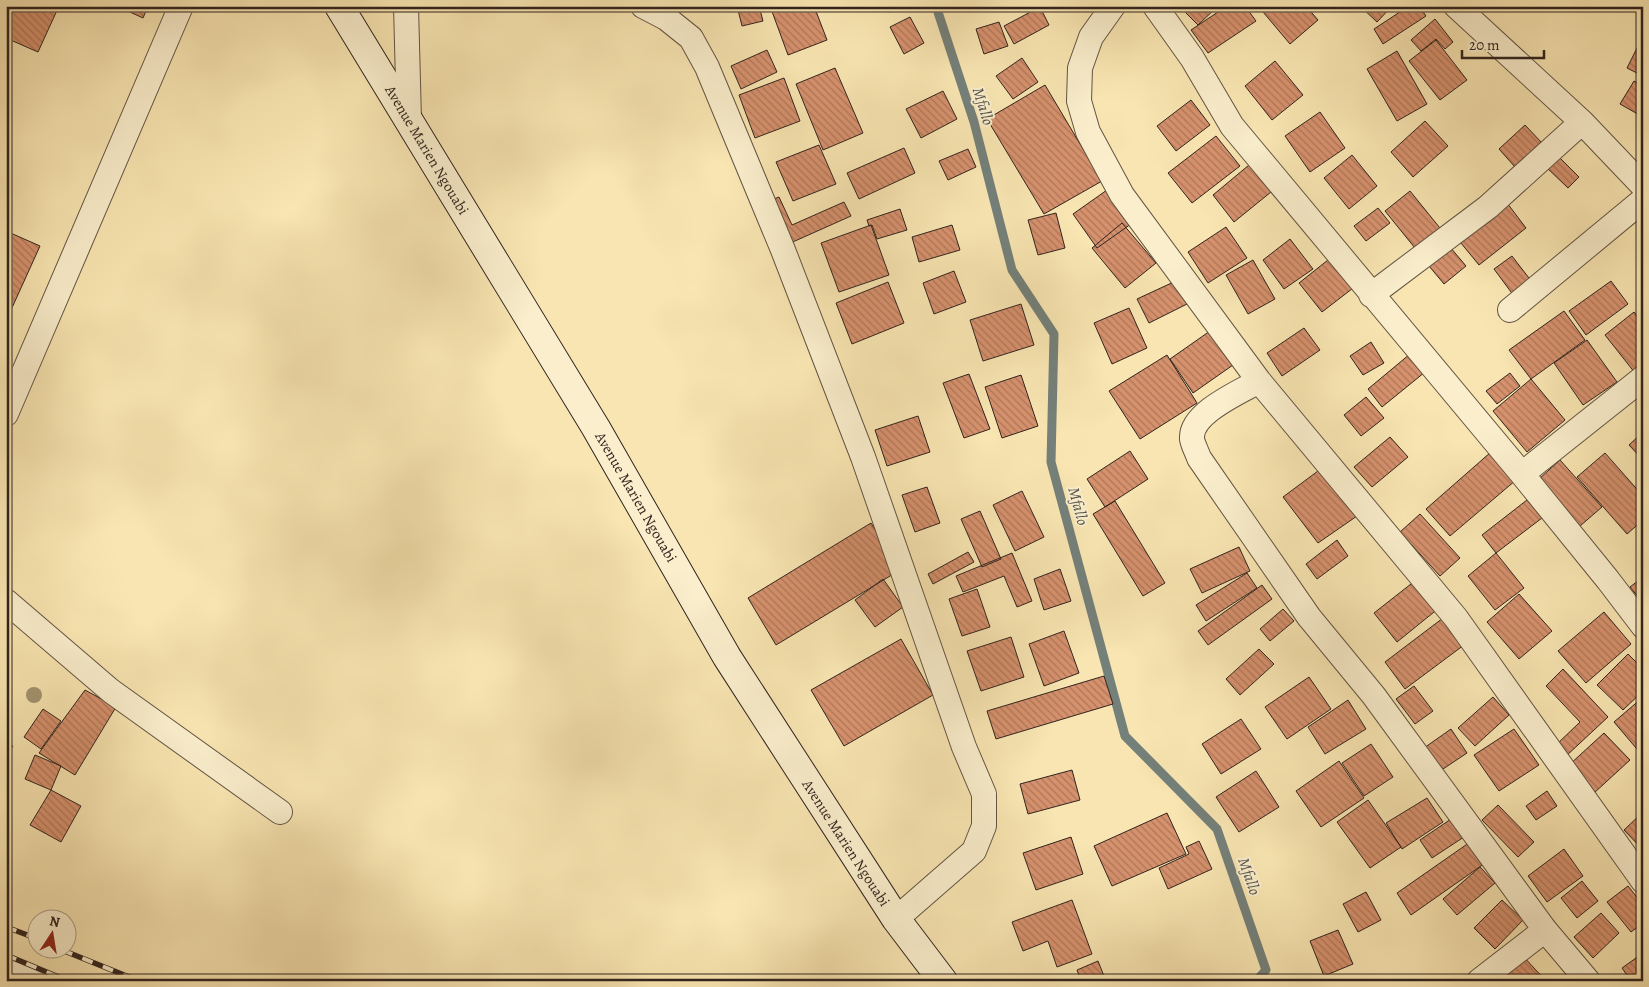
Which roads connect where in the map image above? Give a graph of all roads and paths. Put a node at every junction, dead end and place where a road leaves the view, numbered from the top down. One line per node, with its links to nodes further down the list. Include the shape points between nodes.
1 (181, 6): 17 (street)
2 (339, 6): 9 (street, Avenue Marien Ngouabi)
3 (406, 6): 9 (street)
4 (643, 6): 23 (street, via 666,18 691,38 707,67 783,250 859,448 964,747 984,794 984,826 974,851)
5 (1113, 6): 16 (street, via 1091,38 1080,68 1079,101 1088,132 1122,195)
6 (1155, 6): 13 (street, via 1192,58 1232,126)
7 (1456, 6): 8 (street)
8 (1480, 16): 10 (street)
9 (409, 120): 23 (street, Avenue Marien Ngouabi, via 596,428 727,656)
10 (1582, 122): 11 (street); 13 (street, via 1488,207)
11 (1643, 186)
12 (1643, 200): 14 (street)
13 (1371, 295): 18 (street)
14 (1510, 310)
15 (1643, 378): 18 (street)
16 (1259, 381): 22 (street, via 1456,618); 24 (street, via 1203,414 1192,439 1199,458 1308,617 1374,696)
17 (6, 414)
18 (1522, 474): 20 (street)
19 (6, 601): 21 (street, via 111,691)
20 (1643, 626)
21 (280, 812)
22 (1643, 881)
23 (896, 919): 27 (street, Avenue Marien Ngouabi)
24 (1545, 930): 28 (street); 29 (street)
25 (6, 968): 26 (street)
26 (38, 981)
27 (943, 981)
28 (1479, 981)
29 (1588, 981)

